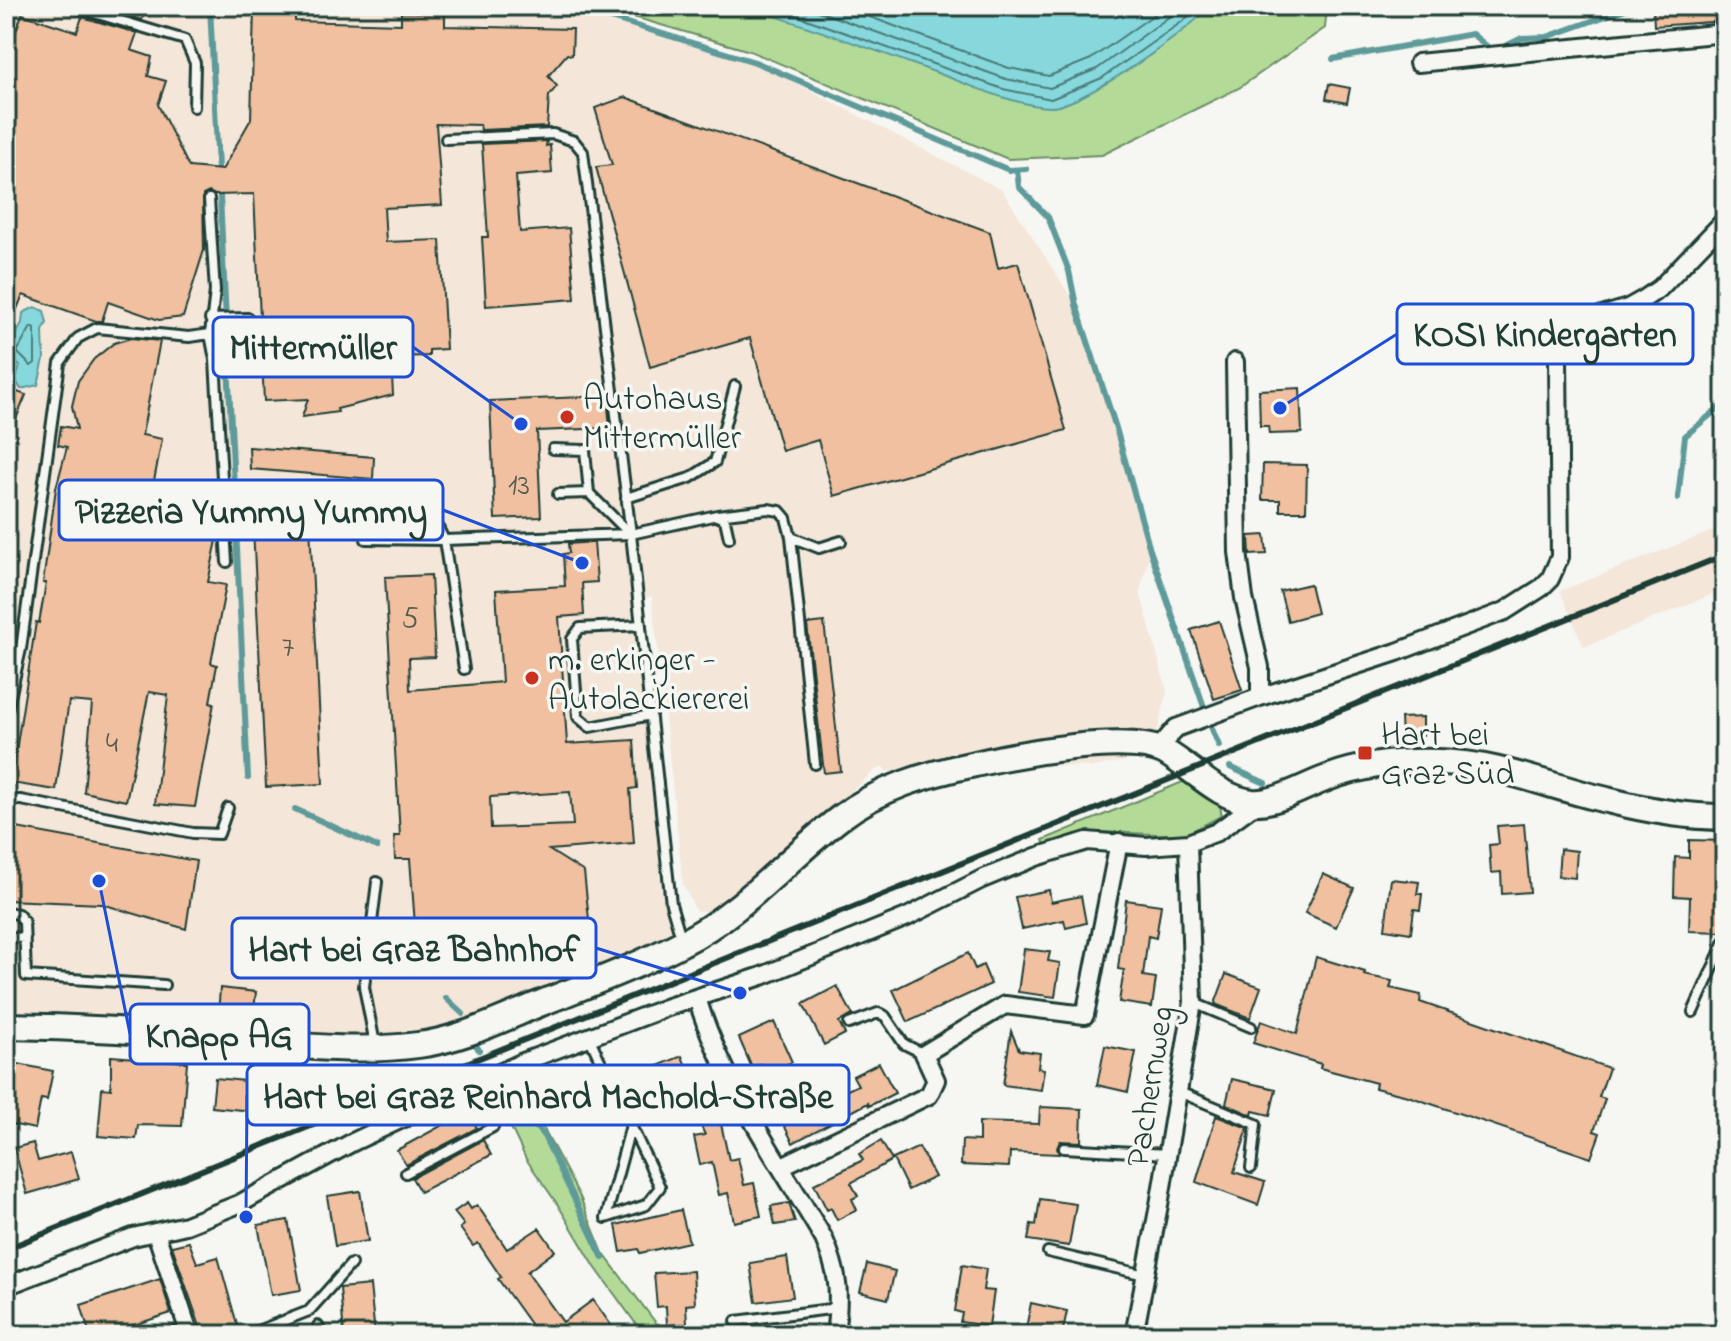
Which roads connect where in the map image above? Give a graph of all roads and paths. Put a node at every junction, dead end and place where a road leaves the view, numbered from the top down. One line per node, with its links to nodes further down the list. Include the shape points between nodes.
1 (71, 6): 4 (lane, via 185,40 195,63)
2 (1725, 33): 3 (street)
3 (1418, 63)
4 (194, 107)
5 (446, 139): 16 (lane, via 553,134 574,141 583,152)
6 (209, 199): 9 (lane, via 215,291)
7 (1725, 220): 28 (street, via 1660,288 1628,308 1585,319 1565,337 1558,358 1560,557 1550,579 1505,611)
8 (248, 318): 9 (lane)
9 (210, 319): 10 (lane)
10 (210, 334): 25 (lane); 29 (lane, via 189,337 97,328 78,338 60,363 21,649)
11 (1235, 362): 28 (street, via 1238,552 1260,667)
12 (735, 386): 16 (lane, via 715,462 690,478)
13 (553, 449): 14 (lane, via 585,450)
14 (589, 493): 15 (lane); 19 (lane)
15 (558, 494)
16 (626, 498): 19 (lane)
17 (425, 500): 23 (lane)
18 (717, 515): 19 (lane); 20 (lane, via 780,511); 21 (lane, via 725,520)
19 (631, 534): 23 (lane); 26 (lane)
20 (791, 537): 24 (lane, via 819,548); 32 (lane)
21 (729, 538)
22 (366, 539): 23 (lane)
23 (444, 540): 27 (lane)
24 (841, 541)
25 (227, 562)
26 (641, 625): 30 (lane); 30 (lane, via 580,628 572,639 578,717 590,727)
27 (464, 669)
28 (1260, 697): 31 (street, via 1176,728)
29 (6, 715)
30 (651, 715): 44 (lane, via 671,904)
31 (1158, 749): 34 (main road, via 1219,790); 44 (main road, via 1053,749 905,783 842,816 725,917)
32 (815, 764)
33 (6, 800): 35 (lane, via 219,834)
34 (1258, 802): 36 (main road, via 1335,775 1422,761 1468,763 1672,814); 38 (street, via 1217,832)
35 (228, 808)
36 (1725, 817)
37 (1119, 842): 38 (street); 46 (street, via 1087,841 1036,857 907,917); 54 (street, via 1085,1015 1005,1005)
38 (1188, 843): 47 (street, Pachernweg)
39 (377, 882): 53 (lane, via 364,987)
40 (6, 912): 42 (lane, via 18,914 24,922)
41 (6, 937): 42 (lane)
42 (25, 938): 45 (lane, via 26,976)
43 (1725, 941): 48 (lane)
44 (682, 943): 53 (main road, via 490,1024 421,1045)
45 (164, 985)
46 (697, 998): 52 (street); 60 (street, via 737,1092)
47 (1193, 1002): 51 (lane); 55 (street, Pachernweg)
48 (1693, 1012)
49 (849, 1024): 54 (lane, via 878,1013 904,1044)
50 (6, 1026): 53 (main road)
51 (1251, 1027)
52 (589, 1036): 56 (lane); 63 (street, via 445,1097 239,1204)
53 (376, 1048)
54 (924, 1054): 60 (street, via 936,1080 929,1095)
55 (1179, 1092): 59 (street, Pachernweg); 61 (lane, via 1256,1124)
56 (631, 1125): 56 (lane, via 660,1187 646,1205 606,1218)
57 (493, 1127): 62 (lane)
58 (1064, 1148): 59 (lane)
59 (1168, 1154): 66 (street, Pachernweg)
60 (782, 1166): 68 (street, via 835,1264)
61 (1251, 1168)
62 (406, 1173)
63 (156, 1233): 67 (street); 70 (street)
64 (1048, 1252): 66 (lane)
65 (351, 1264): 72 (lane, via 309,1311)
66 (1145, 1275): 74 (street, Pachernweg)
67 (6, 1286)
68 (839, 1308): 69 (lane); 73 (street)
69 (736, 1321)
70 (189, 1331): 71 (lane)
71 (166, 1335)
72 (247, 1335)
73 (835, 1335)
74 (1134, 1335)

